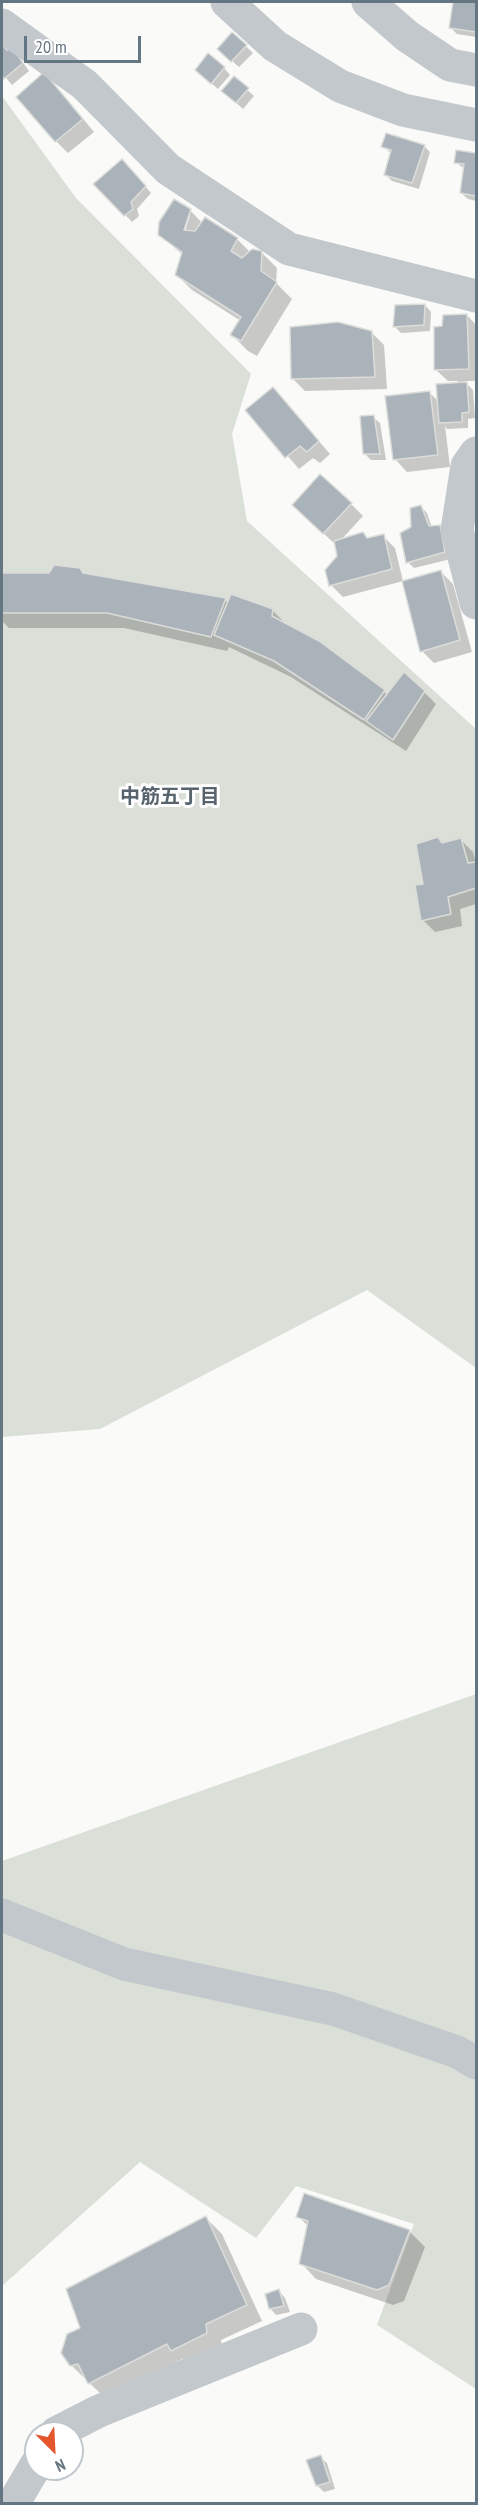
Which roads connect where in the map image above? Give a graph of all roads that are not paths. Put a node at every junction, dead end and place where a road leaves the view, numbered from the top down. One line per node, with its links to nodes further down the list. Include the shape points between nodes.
1 (227, 2): 5 (street, via 275,46 340,86 403,110)
2 (381, 7): 4 (street, via 407,36 450,65)
3 (2, 25): 6 (street, via 85,86 168,169 289,249)
4 (477, 70)
5 (477, 125)
6 (477, 296)
7 (477, 453): 8 (street, via 467,466 457,530)
8 (477, 603)
9 (2, 1915): 10 (street, via 124,1964 333,2009 457,2052)
10 (477, 2063)
11 (301, 2329): 12 (street)
12 (79, 2421)
13 (27, 2481): 14 (street)
14 (13, 2504)

